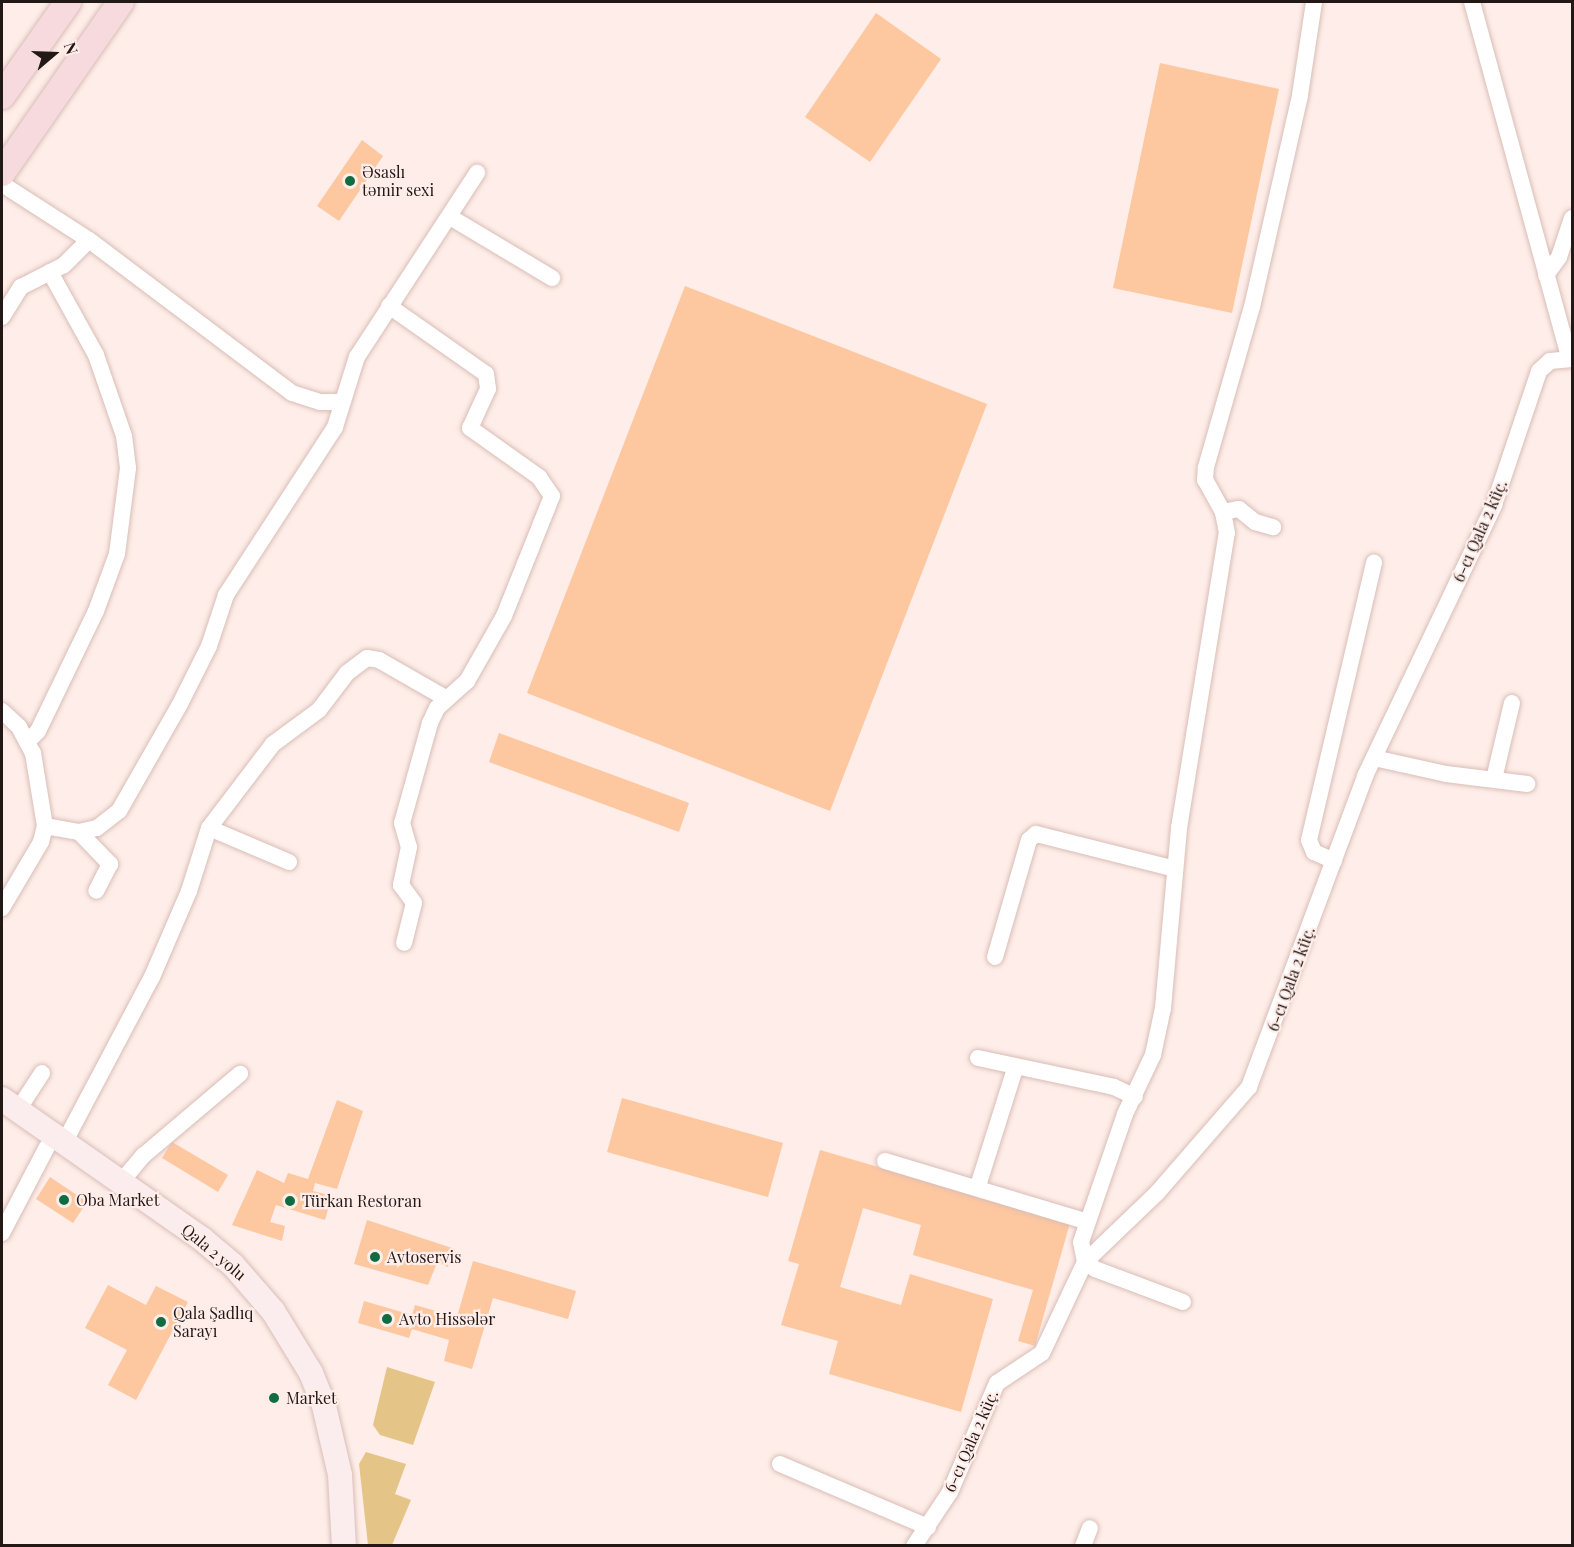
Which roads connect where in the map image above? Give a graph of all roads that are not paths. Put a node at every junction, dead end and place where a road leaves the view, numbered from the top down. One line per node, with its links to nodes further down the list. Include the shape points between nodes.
1 (68, 2): 5 (main road)
2 (121, 2): 6 (main road)
3 (1314, 2): 19 (street, via 1300,95 1252,307 1206,467 1209,491)
4 (1472, 2): 13 (street)
5 (2, 96)
6 (2, 173)
7 (477, 173): 9 (street)
8 (2, 184): 11 (street)
9 (450, 217): 14 (street); 15 (street)
10 (1572, 218): 13 (street, via 1559,257)
11 (88, 240): 12 (street, via 78,254); 18 (street, via 292,393 320,402)
12 (50, 272): 16 (street, via 21,287); 25 (street, via 96,354 124,436 128,468 117,554 96,611 38,731)
13 (1546, 275): 17 (street)
14 (552, 278)
15 (389, 306): 18 (street, via 357,357); 22 (street, via 486,374 488,389 470,428 539,477 552,496 504,616 466,681)
16 (2, 317)
17 (1571, 357): 26 (street, 6-cı Qala 2 küç., via 1550,361 1539,371 1494,505)
18 (342, 402): 31 (street, via 322,449 226,595 209,646 119,811 97,828)
19 (1223, 512): 20 (street, via 1239,508 1254,522); 34 (street, via 1227,533)
20 (1272, 528)
21 (1374, 562): 32 (street, via 1309,840 1314,852)
22 (447, 699): 30 (street, via 379,660 358,662 319,710 273,744); 37 (street, via 430,723 402,823 409,847 401,885 414,903)
23 (1512, 703): 27 (street)
24 (2, 711): 25 (street)
25 (28, 741): 29 (street)
26 (1374, 758): 27 (street); 32 (street, 6-cı Qala 2 küç.)
27 (1494, 779): 28 (street)
28 (1527, 783)
29 (45, 826): 31 (street); 36 (street, via 41,842)
30 (209, 828): 33 (street); 45 (street, via 189,891 152,977)
31 (79, 832): 35 (street, via 110,864)
32 (1334, 861): 51 (street, 6-cı Qala 2 küç., via 1249,1088 1179,1169)
33 (289, 862)
34 (1175, 869): 38 (street, via 1036,834 1029,840); 43 (street, via 1163,1008 1153,1055)
35 (96, 891)
36 (2, 908)
37 (404, 943)
38 (995, 957)
39 (978, 1058): 40 (street)
40 (1015, 1069): 43 (street, via 1114,1088); 48 (street)
41 (42, 1073): 44 (street)
42 (240, 1074): 47 (street, via 144,1155)
43 (1135, 1097): 49 (street)
44 (7, 1108): 45 (main road, Qala 2 yolu)
45 (56, 1145): 47 (main road, Qala 2 yolu); 50 (street); 56 (main road, Qala 2 yolu, via 194,1250 238,1290 263,1320 312,1411 326,1476)
46 (885, 1161): 48 (street)
47 (121, 1182): 57 (main road, Qala 2 yolu, via 233,1265 293,1340 311,1373 334,1440)
48 (978, 1186): 49 (street)
49 (1085, 1221): 51 (street, via 1081,1242)
50 (2, 1233)
51 (1085, 1262): 52 (street); 54 (street, 6-cı Qala 2 küç., via 1042,1353 997,1383 964,1463)
52 (1183, 1302)
53 (780, 1464): 54 (street)
54 (928, 1527): 58 (street, 6-cı Qala 2 küç.)
55 (1090, 1528): 59 (street)
56 (331, 1545)
57 (344, 1545)
58 (915, 1545)
59 (1083, 1545)

